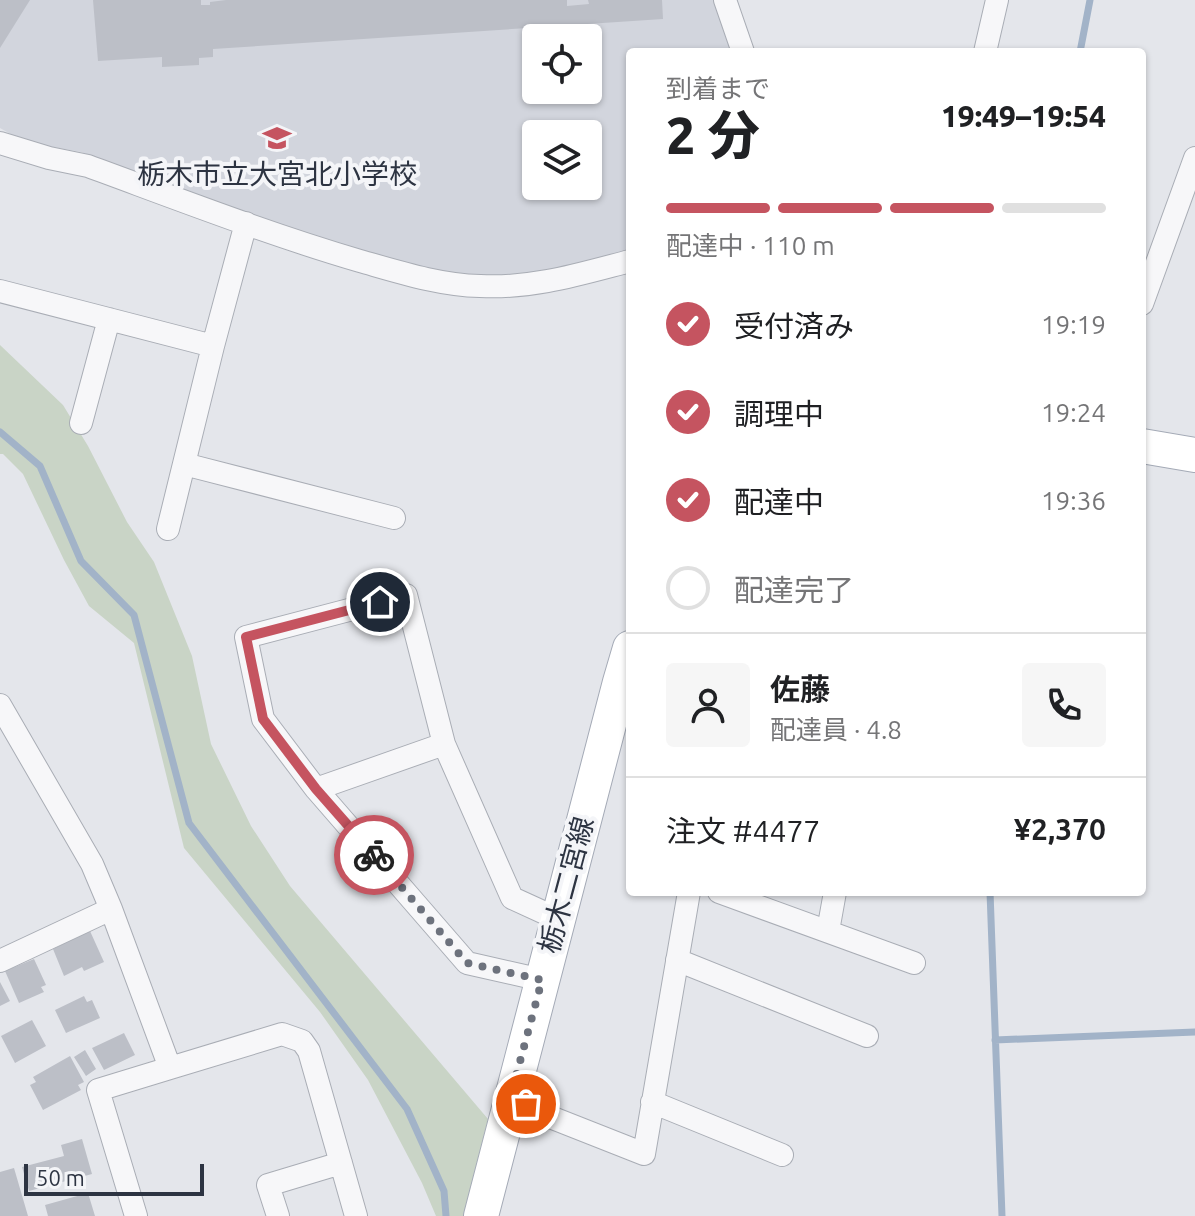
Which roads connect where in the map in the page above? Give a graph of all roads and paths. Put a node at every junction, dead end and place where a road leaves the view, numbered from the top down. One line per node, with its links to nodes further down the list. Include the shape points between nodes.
1 (725, 0): 3 (street)
2 (997, 0): 4 (street)
3 (742, 48)
4 (986, 48)
5 (0, 143): 7 (street, via 88,166)
6 (1195, 158): 10 (street)
7 (246, 223): 8 (street, via 413,276 478,286 529,285); 12 (street)
8 (626, 262)
9 (0, 291): 11 (street)
10 (1146, 293)
11 (109, 319): 12 (street); 13 (street)
12 (213, 346): 16 (street)
13 (81, 423)
14 (1146, 447): 15 (main road)
15 (1195, 455)
16 (184, 464): 17 (street); 18 (street)
17 (394, 518)
18 (168, 529)
19 (626, 663): 27 (main road, 栃木二宮線)
20 (0, 705): 26 (street, via 92,864)
21 (444, 744): 22 (street); 22 (street, via 406,595 246,637 263,719); 27 (street, via 512,898)
22 (316, 789): 32 (street, via 467,963)
23 (688, 896): 29 (street)
24 (730, 896): 28 (street)
25 (834, 896): 28 (street)
26 (111, 909): 30 (street); 34 (street)
27 (558, 919): 32 (main road, 栃木二宮線)
28 (828, 931): 31 (street)
29 (677, 960): 33 (street); 36 (street)
30 (0, 961)
31 (914, 963)
32 (542, 980): 35 (main road, 栃木二宮線)
33 (867, 1036)
34 (170, 1068): 38 (street, via 282,1034 302,1041); 39 (street, via 98,1090)
35 (511, 1095): 36 (street, via 540,1113 644,1154); 42 (main road, 栃木二宮線)
36 (652, 1102): 37 (street)
37 (782, 1155)
38 (341, 1163): 40 (street, via 268,1185); 41 (street)
39 (136, 1216)
40 (278, 1216)
41 (356, 1216)
42 (481, 1216)

